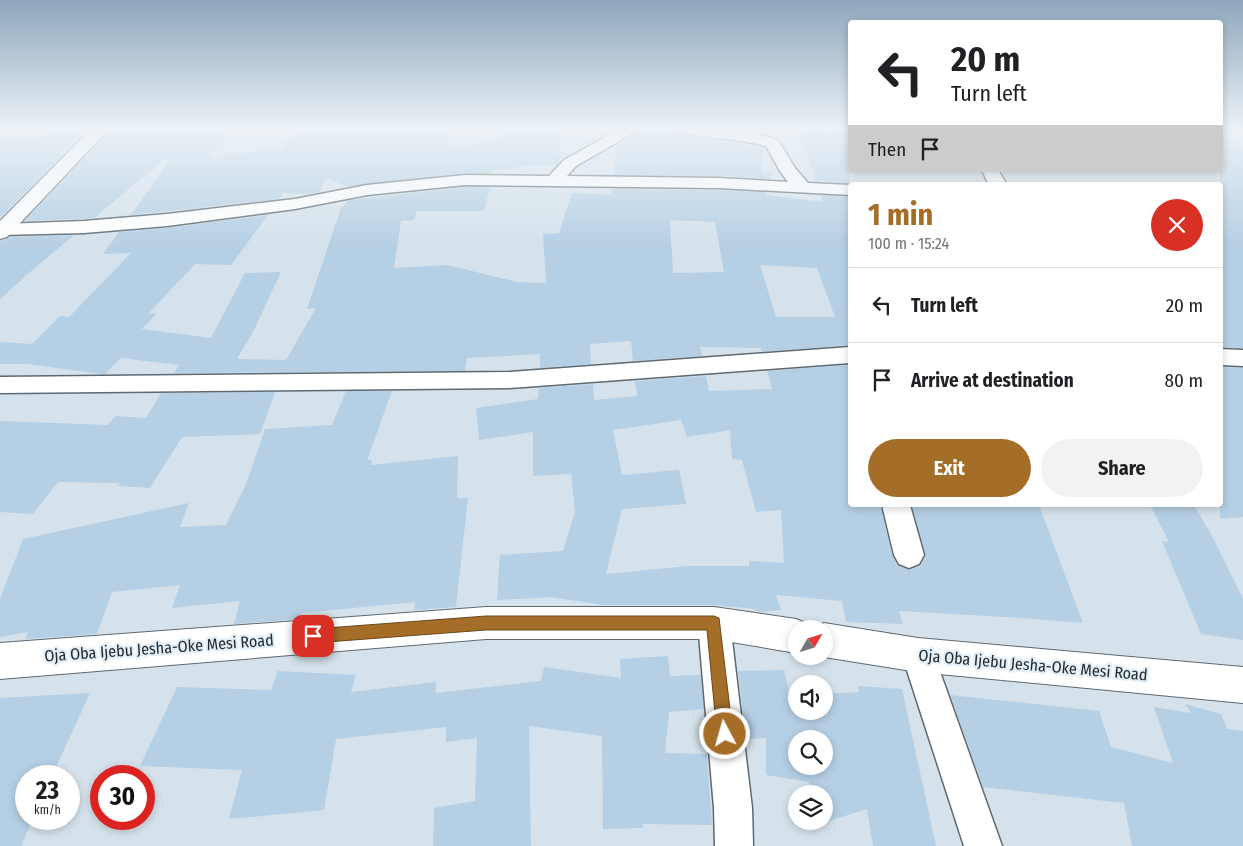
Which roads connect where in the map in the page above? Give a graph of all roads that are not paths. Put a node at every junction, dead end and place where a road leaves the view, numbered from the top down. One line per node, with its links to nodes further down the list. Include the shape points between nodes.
1 (63, 168): 7 (main road)
2 (565, 168): 4 (street)
3 (787, 168): 5 (street)
4 (554, 181): 5 (street); 7 (street, via 465,180 368,190 295,204 177,219)
5 (803, 187): 6 (street)
6 (848, 190)
7 (2, 231)
8 (848, 355): 11 (street, via 510,380)
9 (1223, 357): 10 (street)
10 (1243, 358)
11 (0, 385)
12 (897, 507): 13 (street)
13 (909, 555)
14 (714, 623): 15 (main road, Oja Oba Ijebu Jesha-Oke Mesi Road); 18 (main road, Oja Oba Ijebu Jesha-Oke Mesi Road, via 486,623); 20 (street)
15 (788, 635)
16 (833, 641): 17 (main road, Oja Oba Ijebu Jesha-Oke Mesi Road)
17 (918, 655): 19 (main road, Oja Oba Ijebu Jesha-Oke Mesi Road); 21 (street)
18 (0, 661)
19 (1243, 685)
20 (734, 846)
21 (983, 846)

